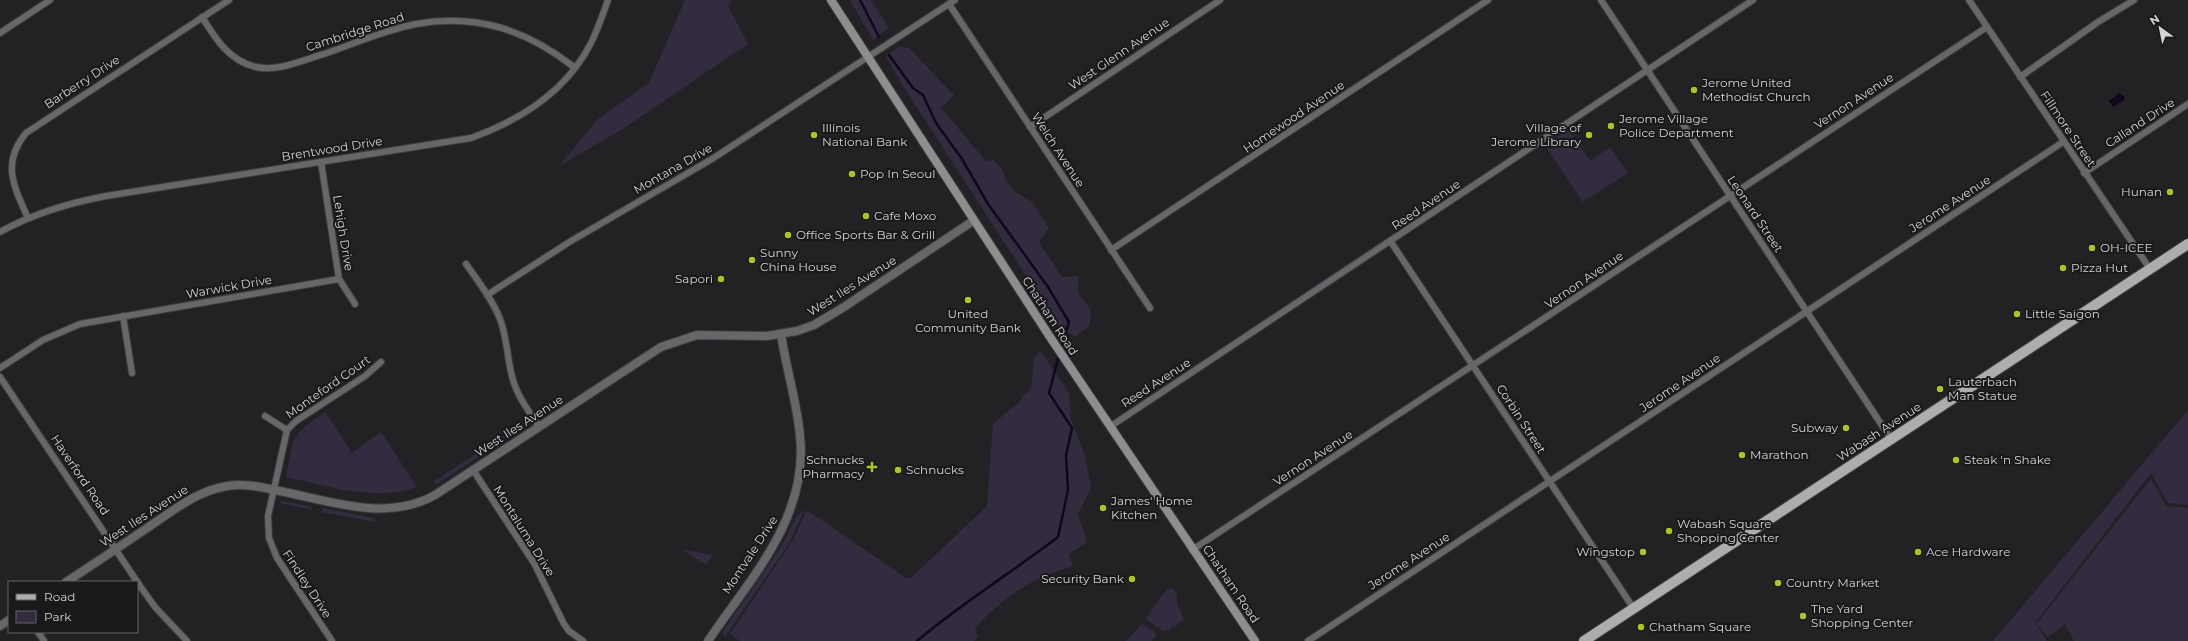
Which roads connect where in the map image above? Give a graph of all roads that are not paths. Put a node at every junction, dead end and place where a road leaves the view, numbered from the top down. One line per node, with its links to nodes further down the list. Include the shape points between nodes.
1 (50, 0): 15 (street)
2 (229, 0): 13 (street, Barberry Drive)
3 (608, 0): 17 (street, Brentwood Drive, via 591,43)
4 (831, 0): 16 (main road, Chatham Road)
5 (955, 0): 12 (street)
6 (1220, 0): 21 (street, West Glenn Avenue)
7 (1488, 0): 31 (street, Homewood Avenue)
8 (1601, 0): 18 (street, Leonard Street)
9 (1753, 0): 18 (street, Reed Avenue)
10 (1969, 0): 14 (street, Fillmore Street)
11 (2134, 0): 19 (street)
12 (949, 4): 16 (street); 21 (street, Welch Avenue)
13 (202, 17): 17 (street, Cambridge Road, via 220,45 232,56 256,67 271,68 291,64 415,24 456,20 477,22 517,33 546,47); 26 (street, Barberry Drive, via 26,133 16,148 11,164 13,183)
14 (1987, 27): 19 (street, Fillmore Street); 25 (street, Vernon Avenue)
15 (0, 33)
16 (866, 58): 27 (main road, Chatham Road); 35 (street, Montana Drive, via 712,159 571,241)
17 (574, 67): 23 (street, Brentwood Drive, via 558,88 536,107 496,129 471,138)
18 (1647, 70): 25 (street, Leonard Street); 29 (street, Reed Avenue)
19 (2020, 77): 22 (street, Fillmore Street)
20 (2188, 104): 24 (street, Calland Drive)
21 (1030, 127): 31 (street, Welch Avenue)
22 (2063, 142): 24 (street, Fillmore Street); 38 (street, Jerome Avenue)
23 (321, 162): 26 (street, Brentwood Drive, via 64,204); 34 (street, Lehigh Drive)
24 (2084, 173): 33 (street, Fillmore Street)
25 (1730, 196): 38 (street, Leonard Street); 42 (street, Vernon Avenue)
26 (28, 218): 28 (street, Brentwood Drive)
27 (973, 221): 40 (street, West Iles Avenue, via 826,318 797,331); 47 (main road, Chatham Road)
28 (0, 232)
29 (1391, 242): 42 (street, Corbin Street); 47 (street, Reed Avenue)
30 (2188, 244): 33 (main road, Wabash Avenue)
31 (1111, 250): 37 (street, Welch Avenue)
32 (466, 264): 35 (street)
33 (2150, 269): 50 (main road, Wabash Avenue)
34 (340, 279): 36 (street, Lehigh Drive); 39 (street, Warwick Drive)
35 (487, 295): 48 (street, via 504,330 516,388)
36 (355, 304)
37 (1150, 308)
38 (1808, 312): 50 (street, Leonard Street); 52 (street, Jerome Avenue)
39 (123, 316): 43 (street, Warwick Drive, via 80,324 61,331); 44 (street)
40 (781, 334): 48 (street, West Iles Avenue, via 697,335 675,341 651,353); 63 (street, Montvale Drive, via 800,436 801,466 795,500 779,536)
41 (381, 362): 49 (street, Monteford Court, via 365,376 296,421)
42 (1473, 367): 52 (street, Corbin Street); 55 (street, Vernon Avenue)
43 (0, 368)
44 (132, 373)
45 (0, 377): 54 (street, Haverford Road)
46 (265, 416): 49 (street, Monteford Court)
47 (1111, 426): 55 (main road, Chatham Road)
48 (539, 427): 51 (street, West Iles Avenue)
49 (287, 430): 53 (street, Monteford Court)
50 (1891, 440): 59 (main road, Wabash Avenue)
51 (473, 470): 53 (street, West Iles Avenue, via 429,499 413,505 384,509 356,506); 62 (street, Montaluma Drive, via 534,563 564,624)
52 (1549, 482): 59 (street, Corbin Street); 65 (street, Jerome Avenue)
53 (273, 489): 54 (street, West Iles Avenue, via 228,486 210,490 185,502); 61 (street, Findley Drive, via 268,524 274,552)
54 (116, 549): 56 (street, West Iles Avenue); 57 (street, Haverford Road)
55 (1192, 550): 64 (main road, Chatham Road)
56 (68, 581)
57 (137, 581)
58 (138, 583): 60 (street, Haverford Road, via 148,598)
59 (1634, 609): 66 (main road, Wabash Avenue)
60 (187, 641)
61 (332, 641)
62 (583, 641)
63 (708, 641)
64 (1255, 641)
65 (1308, 641)
66 (1584, 641)

